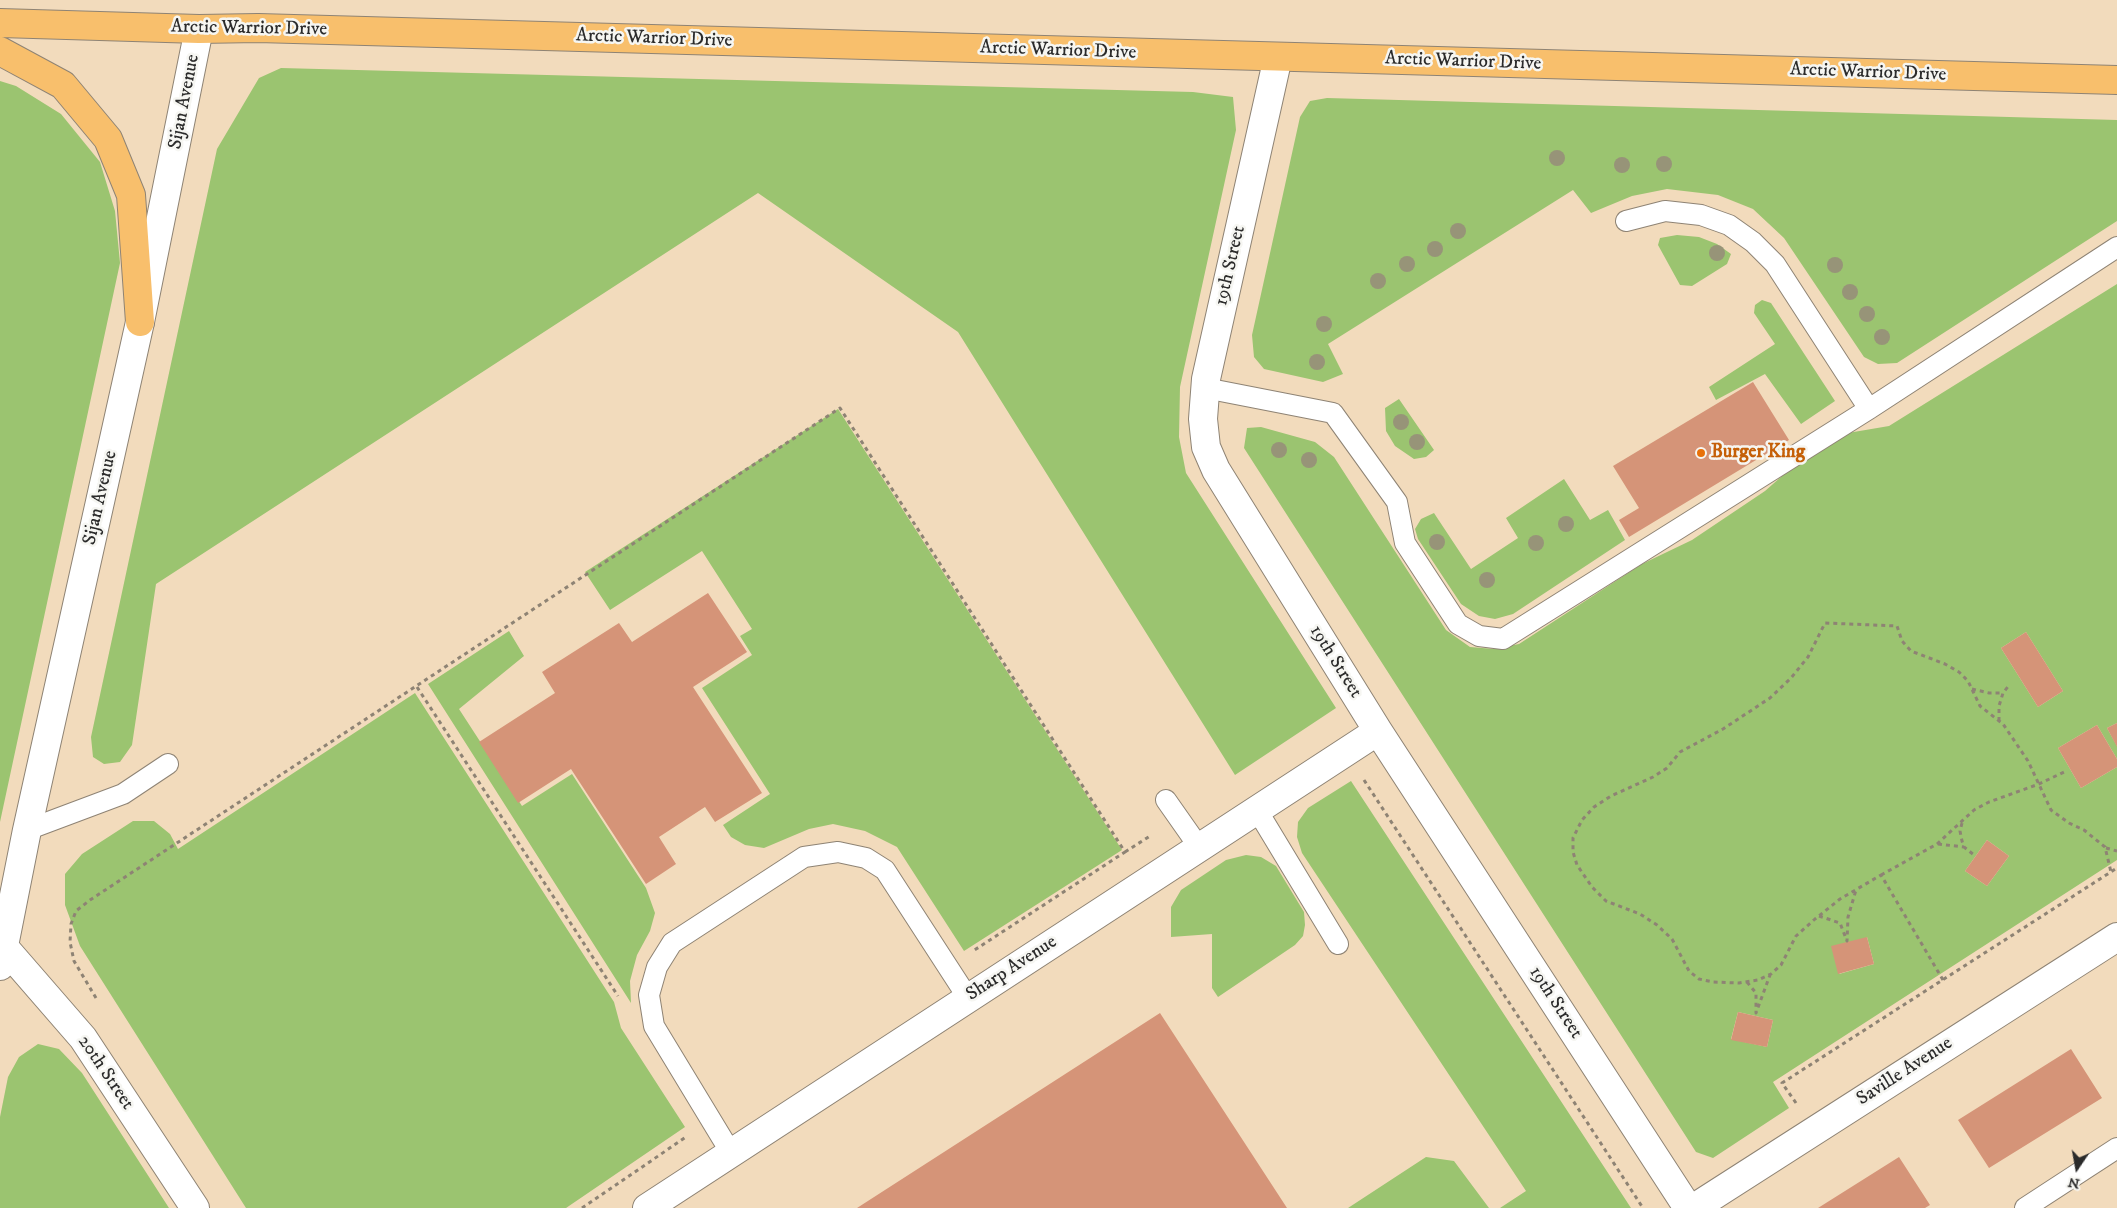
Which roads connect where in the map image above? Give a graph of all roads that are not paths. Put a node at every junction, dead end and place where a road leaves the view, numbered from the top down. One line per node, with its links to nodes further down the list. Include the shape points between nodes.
1 (0, 23): 2 (main road, Arctic Warrior Drive)
2 (199, 29): 4 (main road, Arctic Warrior Drive); 8 (street, Sijan Avenue)
3 (0, 51): 8 (main road, via 63,85 108,139 131,194)
4 (1278, 57): 5 (main road, Arctic Warrior Drive); 9 (street, 19th Street)
5 (2117, 80)
6 (1626, 221): 10 (lane, via 1665,211 1701,215 1729,225 1753,242 1775,264)
7 (2117, 247): 10 (lane)
8 (140, 322): 15 (street, Sijan Avenue)
9 (1205, 388): 10 (lane, via 1333,414 1397,502 1405,543 1458,624 1479,636 1503,639); 11 (street, 19th Street, via 1203,419 1206,447 1216,470)
10 (1869, 409)
11 (1378, 731): 14 (street, Sharp Avenue); 25 (street, 19th Street)
12 (168, 764): 15 (lane, via 123,794)
13 (1166, 800): 16 (lane)
14 (1257, 810): 16 (street, Sharp Avenue); 18 (lane)
15 (26, 830): 19 (street, Sijan Avenue)
16 (1199, 847): 20 (street, Sharp Avenue)
17 (2117, 937): 26 (street, Saville Avenue)
18 (1338, 944)
19 (2, 957): 23 (street, 20th Street, via 83,1038)
20 (968, 998): 22 (street, Sharp Avenue); 22 (lane, via 885,870 866,858 838,852 804,857 672,943 657,967 649,995 654,1026)
21 (2117, 1148): 27 (lane)
22 (731, 1153): 24 (street, Sharp Avenue)
23 (195, 1208)
24 (647, 1208)
25 (1688, 1208)
26 (1694, 1208)
27 (2025, 1208)

